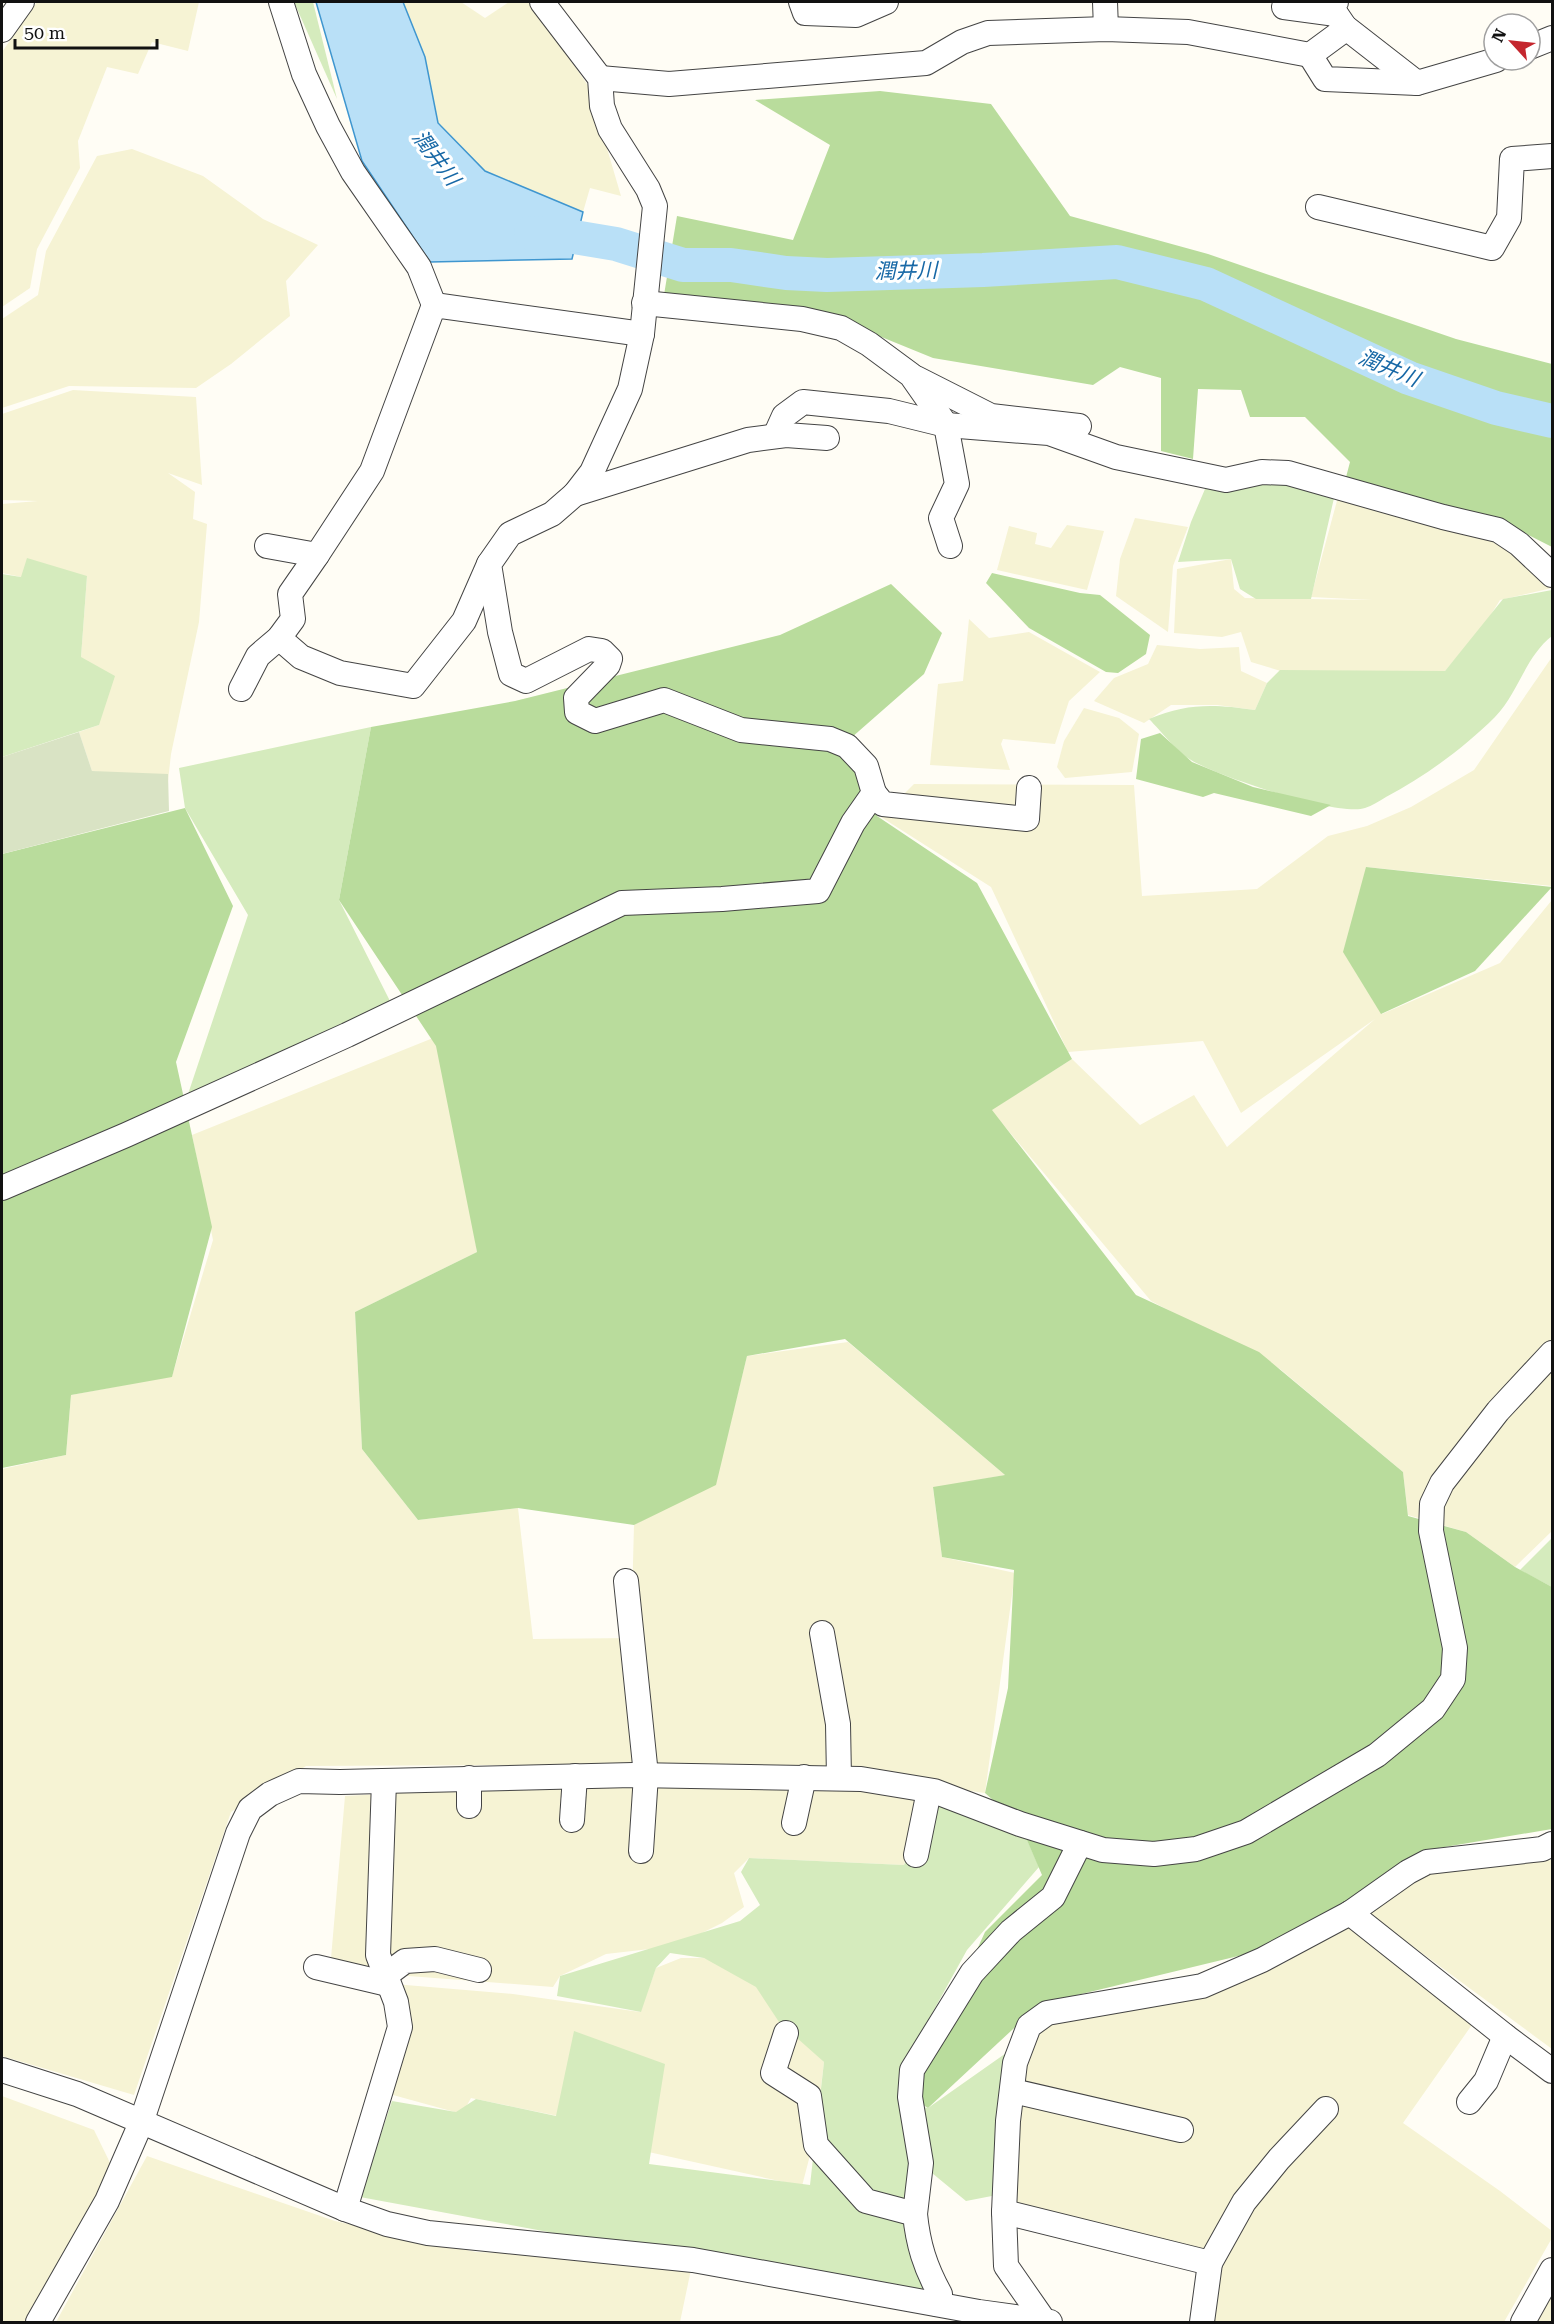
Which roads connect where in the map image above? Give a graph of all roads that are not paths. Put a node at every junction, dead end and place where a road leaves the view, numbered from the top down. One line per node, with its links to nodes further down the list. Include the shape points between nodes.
1 (22, 2): 10 (street)
2 (281, 2): 18 (street, via 304,74 328,126 353,172 419,267)
3 (542, 2): 13 (street)
4 (801, 2): 5 (street, via 805,13 856,15)
5 (886, 2)
6 (1105, 2): 9 (street)
7 (1284, 7): 8 (street)
8 (1339, 14): 11 (street, via 1344,30); 14 (street)
9 (1106, 29): 11 (street, via 1188,32); 13 (street, via 988,33 962,42 926,63 669,84)
10 (2, 30)
11 (1310, 55): 14 (street, via 1325,80)
12 (1482, 64): 14 (street)
13 (600, 78): 17 (street, via 602,106 610,129 656,206)
14 (1418, 83)
15 (1552, 156): 16 (street, via 1512,159 1509,218 1492,248)
16 (1318, 207)
17 (644, 303): 19 (street); 20 (street, via 802,319 841,328)
18 (434, 305): 19 (street); 28 (street, via 372,471)
19 (642, 334): 25 (street, via 630,389 592,472)
20 (911, 375): 21 (street); 22 (street, via 991,416)
21 (946, 425): 23 (street, via 889,411 803,402 784,416); 27 (street, via 957,484 941,518); 30 (street, via 1049,433 1116,457 1226,480 1262,472 1288,473 1498,530 1520,544)
22 (1078, 426)
23 (775, 436): 24 (street); 25 (street, via 748,440)
24 (827, 438)
25 (574, 494): 29 (street, via 552,514 510,534)
26 (267, 546): 28 (street)
27 (950, 546)
28 (317, 555): 31 (street, via 290,594 293,619)
29 (489, 564): 31 (street, via 464,621 413,686 340,673 301,657); 34 (street, via 511,674 526,681 589,649 602,651 610,659 608,665 576,698 577,712 595,721 664,700 741,730 830,739 847,746 866,766)
30 (1552, 575)
31 (279, 638): 32 (street, via 258,656)
32 (241, 689)
33 (1029, 788): 34 (street, via 1027,819 883,804)
34 (874, 793): 35 (street, via 853,823 818,891 622,903 347,1035)
35 (2, 1188)
36 (1552, 1353): 49 (street, via 1498,1411 1442,1483 1432,1504 1431,1531 1455,1648 1453,1679 1432,1710 1377,1755 1246,1832 1196,1849 1154,1854 1103,1850)
37 (626, 1581): 39 (street)
38 (822, 1633): 43 (street, via 838,1724)
39 (646, 1775): 40 (street); 41 (street); 51 (street)
40 (575, 1776): 42 (street); 47 (street)
41 (804, 1776): 43 (street); 48 (street)
42 (469, 1778): 44 (street); 46 (street)
43 (839, 1778): 45 (street)
44 (384, 1781): 56 (street, via 378,1955); 64 (street, via 299,1781 270,1794 250,1809 238,1833)
45 (929, 1791): 49 (street); 52 (street)
46 (469, 1806)
47 (572, 1820)
48 (794, 1822)
49 (1080, 1843): 68 (street, via 1053,1897 1011,1931 972,1973 912,2070 910,2097 921,2163)
50 (1552, 1844): 53 (street, via 1542,1849 1427,1862)
51 (640, 1851)
52 (916, 1855)
53 (1350, 1913): 58 (street); 61 (street, via 1262,1960 1202,1986 1047,2013 1029,2026 1015,2063)
54 (316, 1967): 56 (street)
55 (479, 1970): 56 (street, via 435,1959 405,1961)
56 (387, 1980): 66 (street, via 400,2027)
57 (786, 2033): 68 (street, via 773,2073 809,2096 816,2145 866,2200)
58 (1505, 2036): 60 (street); 62 (street, via 1486,2081)
59 (2, 2070): 64 (street, via 77,2094)
60 (1552, 2071)
61 (1013, 2091): 65 (street); 67 (street)
62 (1469, 2102)
63 (1326, 2109): 69 (street, via 1244,2202)
64 (141, 2122): 66 (street); 73 (street, via 107,2201)
65 (1181, 2130)
66 (345, 2209): 71 (street, via 428,2233 693,2260)
67 (1004, 2212): 69 (street); 74 (street, via 1006,2266)
68 (915, 2214): 71 (street, via 918,2245 940,2294)
69 (1210, 2263): 76 (street)
70 (1552, 2270): 77 (street)
71 (937, 2304): 72 (street)
72 (969, 2317): 74 (street)
73 (38, 2322)
74 (1045, 2322): 75 (street)
75 (1050, 2322)
76 (1202, 2322)
77 (1523, 2322)

